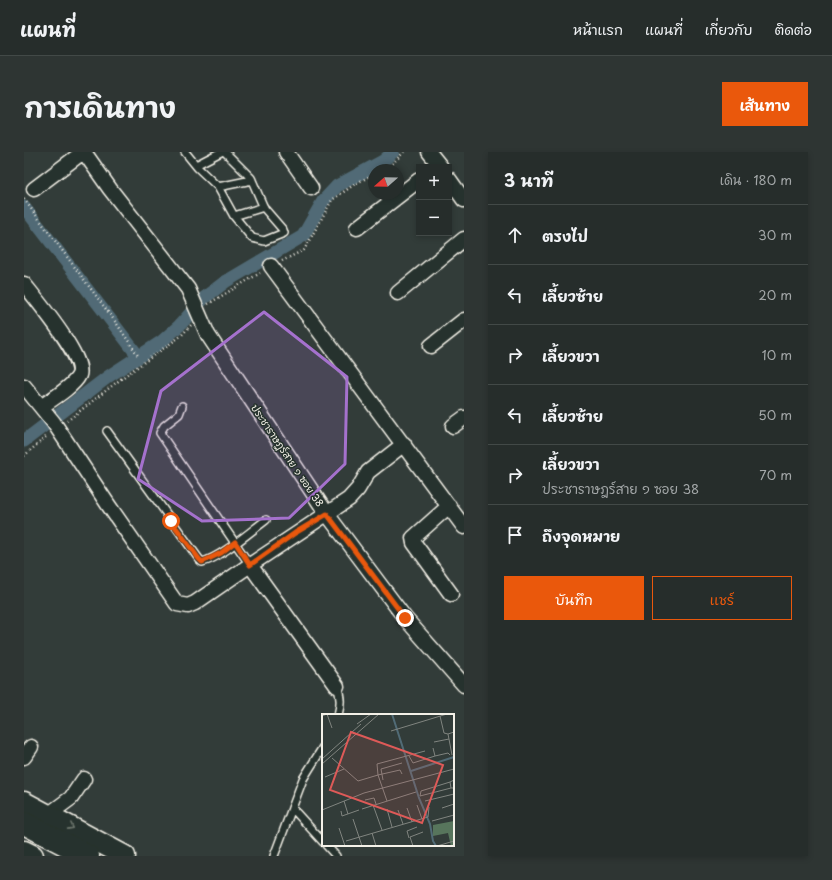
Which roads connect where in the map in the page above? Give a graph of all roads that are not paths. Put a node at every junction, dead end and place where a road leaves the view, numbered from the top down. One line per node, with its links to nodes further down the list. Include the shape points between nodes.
1 (83, 152): 14 (street); 31 (street, ประชาราษฎร์สาย ๑ ซอย 38, via 183,282 208,335)
2 (185, 152): 8 (lane)
3 (221, 152): 8 (lane)
4 (224, 152): 9 (lane)
5 (286, 152): 13 (street)
6 (429, 152): 7 (street)
7 (437, 164)
8 (196, 165): 12 (lane)
9 (252, 180): 12 (lane); 16 (lane)
10 (416, 182): 18 (street)
11 (452, 183): 15 (street)
12 (218, 187): 17 (lane)
13 (311, 188)
14 (34, 189)
15 (464, 200)
16 (264, 207): 17 (lane); 17 (lane, via 284,234 257,241)
17 (234, 216)
18 (357, 228)
19 (464, 239): 22 (street)
20 (271, 266): 29 (street)
21 (24, 284): 27 (street, via 72,348 80,369 79,375)
22 (398, 293)
23 (464, 320): 24 (street)
24 (431, 346)
25 (24, 386): 27 (street)
26 (182, 406): 34 (lane, via 179,414 164,426 160,433)
27 (47, 414): 35 (street, via 177,604 188,606 195,603)
28 (107, 431): 34 (lane, via 202,562 208,561)
29 (404, 444): 30 (street); 31 (street, via 368,472 358,489)
30 (449, 506): 33 (street); 36 (street, via 412,538)
31 (327, 514): 35 (street); 38 (street, ประชาราษฎร์สาย ๑ ซอย 38, via 405,618)
32 (266, 520): 34 (lane)
33 (464, 527)
34 (235, 542): 35 (lane)
35 (250, 565): 37 (street)
36 (451, 594)
37 (337, 686): 39 (lane, via 341,704)
38 (464, 686)
39 (338, 714)
40 (322, 749): 43 (lane, via 304,779)
41 (84, 779): 44 (street, via 71,798)
42 (24, 802): 44 (main road)
43 (292, 808): 46 (lane); 54 (lane)
44 (48, 815): 53 (main road, one-way to 53)
45 (24, 823): 52 (highway)
46 (322, 841)
47 (24, 845): 51 (main road)
48 (327, 846): 55 (lane)
49 (24, 852): 50 (highway)
50 (32, 856)
51 (46, 856)
52 (88, 856)
53 (125, 856)
54 (274, 856)
55 (336, 856)

